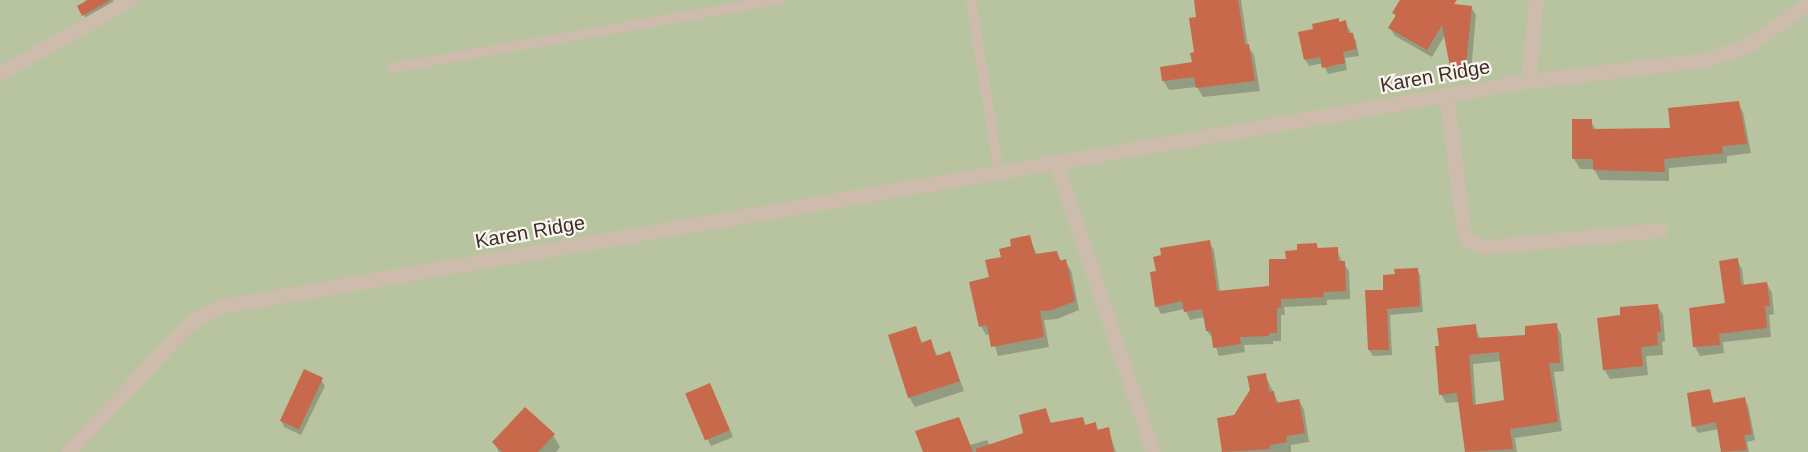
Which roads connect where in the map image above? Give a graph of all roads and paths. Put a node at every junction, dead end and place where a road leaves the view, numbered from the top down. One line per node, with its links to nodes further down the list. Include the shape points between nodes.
1 (130, 0): 7 (street)
2 (779, 0): 6 (lane)
3 (971, 0): 11 (lane)
4 (1536, 0): 8 (street)
5 (1808, 3): 8 (street, Karen Ridge, via 1749,45 1704,60)
6 (392, 68)
7 (0, 73)
8 (1528, 81): 9 (street, Karen Ridge)
9 (1446, 95): 10 (street, Karen Ridge); 12 (street, via 1468,241 1486,248)
10 (1056, 164): 11 (street, Karen Ridge); 14 (street)
11 (999, 173): 13 (street, Karen Ridge, via 222,306 201,315 184,329)
12 (1660, 230)
13 (68, 452)
14 (1153, 452)

